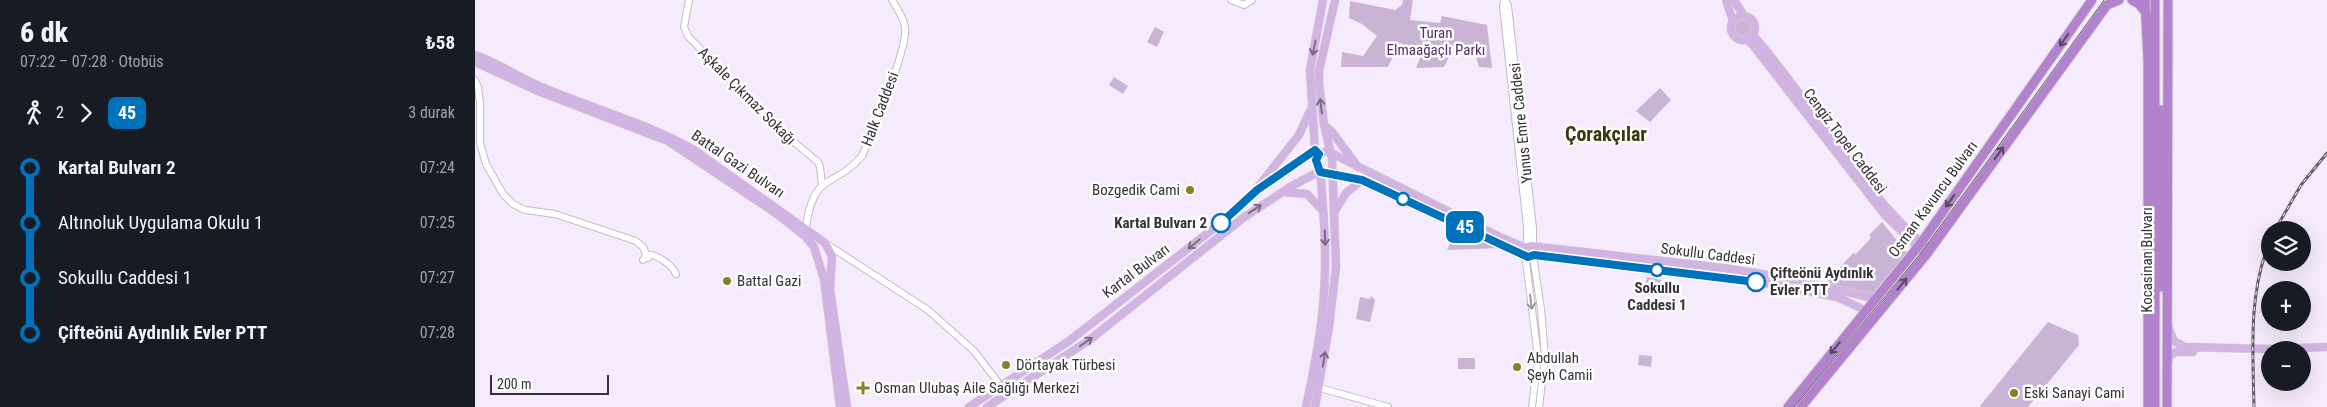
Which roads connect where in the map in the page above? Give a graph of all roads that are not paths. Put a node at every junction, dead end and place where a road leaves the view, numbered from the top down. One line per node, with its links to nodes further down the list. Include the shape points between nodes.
1 (689, 0): 35 (street, Aşkale Çıkmaz Sokağı, via 684,27 688,36 775,127 818,162)
2 (892, 0): 35 (street, Halk Caddesi, via 906,28 890,84 862,156)
3 (1231, 0): 4 (street, via 1244,5)
4 (1252, 0)
5 (1323, 0): 23 (main road, one-way to 23, via 1310,70)
6 (1335, 0): 25 (main road, one-way to 6, via 1319,71)
7 (1505, 0): 46 (street, Yunus Emre Caddesi, via 1509,6 1533,228)
8 (1727, 0): 18 (main road)
9 (1734, 0): 16 (main road)
10 (2092, 0): 44 (highway, Osman Kavuncu Bulvarı, one-way to 44)
11 (2119, 0): 47 (highway, Osman Kavuncu Bulvarı, one-way to 11, via 2107,5)
12 (2132, 0): 17 (highway, via 2142,7)
13 (2155, 0): 24 (highway)
14 (2166, 1): 24 (highway); 33 (highway)
15 (2146, 2): 17 (highway)
16 (1743, 16): 18 (main road); 19 (main road, via 1753,22)
17 (2147, 16): 36 (highway)
18 (1733, 21): 19 (main road, via 1732,34 1736,38)
19 (1749, 37): 44 (main road, Cengiz Topel Caddesi)
20 (475, 55): 41 (main road, Battal Gazi Bulvarı, via 536,85 671,137)
21 (475, 62): 42 (main road, Battal Gazi Bulvarı, via 538,91 667,141)
22 (475, 80): 50 (street, via 479,87 480,143 486,164 503,194 513,204 625,236 636,241 646,257 669,264)
23 (1311, 106): 26 (main road); 37 (main road, via 1299,135)
24 (2158, 113): 27 (highway, Kocasinan Bulvarı)
25 (1323, 125): 28 (main road); 30 (main road)
26 (1317, 152): 28 (main road); 31 (main road); 37 (main road, Kartal Bulvarı)
27 (2158, 152): 33 (highway); 36 (highway); 73 (highway, Kocasinan Bulvarı); 74 (highway, Kocasinan Bulvarı)
28 (1331, 154): 29 (main road); 30 (main road, Sokullu Caddesi)
29 (1332, 163): 31 (main road); 32 (main road)
30 (1359, 168): 46 (main road, Sokullu Caddesi)
31 (1320, 169): 32 (main road, Sokullu Caddesi); 38 (main road, Kartal Bulvarı); 39 (main road)
32 (1333, 173): 34 (main road, Sokullu Caddesi); 40 (main road)
33 (2168, 176): 53 (highway)
34 (1362, 180): 40 (main road, via 1346,193); 46 (main road, Sokullu Caddesi)
35 (822, 185): 41 (street, Halk Caddesi, via 809,207)
36 (2148, 188): 72 (highway)
37 (1257, 190): 59 (main road, Kartal Bulvarı, one-way to 59, via 1231,215 1069,341)
38 (1283, 192): 39 (main road, via 1307,194); 64 (main road, Kartal Bulvarı, one-way to 38, via 1088,341 1243,218)
39 (1324, 212): 65 (main road, one-way to 65, via 1322,326)
40 (1334, 213): 60 (main road, one-way to 40, via 1336,267)
41 (806, 227): 42 (main road); 43 (main road, Battal Gazi Bulvarı)
42 (805, 236): 45 (main road, Battal Gazi Bulvarı)
43 (825, 242): 48 (street); 49 (main road, Battal Gazi Bulvarı)
44 (1919, 245): 47 (main road, Cengiz Topel Caddesi); 51 (highway, Osman Kavuncu Bulvarı)
45 (816, 251): 49 (main road); 61 (main road, Battal Gazi Bulvarı, via 824,279)
46 (1529, 251): 51 (main road, Sokullu Caddesi, via 1724,268 1787,278); 52 (main road, Sokullu Caddesi, via 1749,280 1837,297); 68 (street, Yunus Emre Caddesi, one-way to 68, via 1538,357); 69 (street, Yunus Emre Caddesi, via 1541,309 1545,357)
47 (1928, 252): 71 (highway, Osman Kavuncu Bulvarı, one-way to 47)
48 (845, 256): 49 (street); 59 (street, via 928,310 974,352)
49 (832, 259): 62 (main road, Battal Gazi Bulvarı, via 831,289)
50 (676, 274)
51 (1877, 299): 52 (highway, Osman Kavuncu Bulvarı)
52 (1867, 311): 70 (highway, Osman Kavuncu Bulvarı, one-way to 70)
53 (2167, 314): 54 (main road, via 2171,336 2185,347); 58 (highway)
54 (2327, 347)
55 (2311, 352): 56 (main road)
56 (2327, 352)
57 (2261, 353): 58 (main road, via 2174,352 2169,357)
58 (2166, 381): 75 (highway)
59 (1001, 386): 63 (main road, Kartal Bulvarı)
60 (1320, 388): 66 (main road); 67 (street)
61 (840, 407)
62 (847, 407)
63 (969, 407)
64 (987, 407)
65 (1306, 407)
66 (1315, 407)
67 (1388, 407)
68 (1532, 407)
69 (1539, 407)
70 (1788, 407)
71 (1801, 407)
72 (2148, 407)
73 (2155, 407)
74 (2160, 407)
75 (2167, 407)

